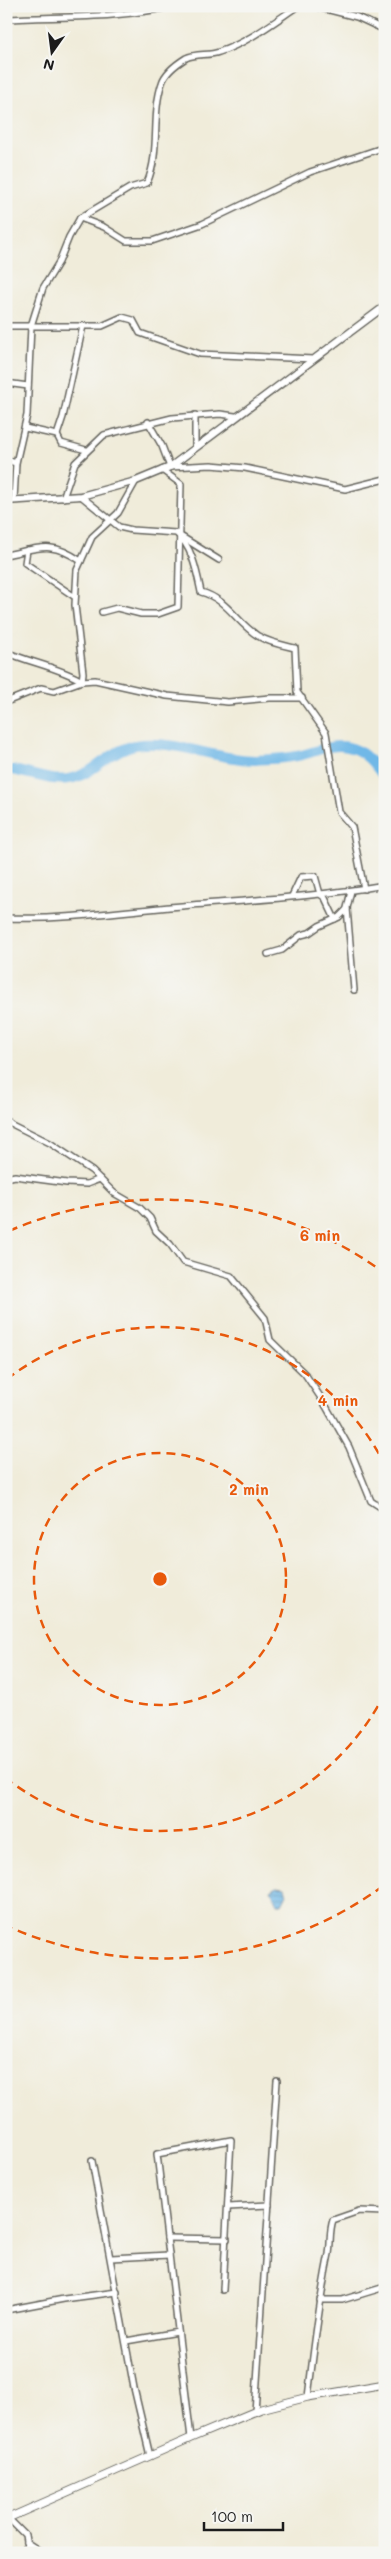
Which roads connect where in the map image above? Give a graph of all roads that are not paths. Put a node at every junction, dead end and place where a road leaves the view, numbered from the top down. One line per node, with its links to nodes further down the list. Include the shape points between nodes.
1 (173, 6): 4 (street, via 147,13 104,17)
2 (298, 6): 7 (street, via 236,45 185,59 168,73 162,82 155,111 157,135 147,183 130,188)
3 (314, 6): 5 (street, via 357,17)
4 (6, 19)
5 (385, 30)
6 (385, 147): 7 (street, via 310,172 202,224 152,241 126,241 104,227)
7 (80, 218): 10 (street, via 43,288)
8 (385, 306): 12 (street)
9 (6, 326): 10 (street)
10 (31, 326): 11 (street); 14 (street)
11 (83, 326): 12 (street, via 102,326 122,318 133,320 140,333 200,354); 19 (street)
12 (313, 359): 16 (street)
13 (6, 384): 14 (street)
14 (28, 386): 18 (street)
15 (195, 416): 16 (street); 17 (street); 20 (street)
16 (235, 416): 20 (street)
17 (148, 422): 21 (street, via 104,435); 24 (street)
18 (25, 428): 19 (street); 23 (street)
19 (57, 435): 21 (street, via 61,443)
20 (195, 447): 24 (street)
21 (86, 450): 29 (street, via 75,463)
22 (6, 460): 23 (street)
23 (16, 463): 30 (street)
24 (170, 467): 25 (street); 26 (street, via 211,465 246,468 345,488)
25 (162, 470): 27 (street); 33 (street, via 181,484)
26 (385, 479)
27 (136, 481): 28 (street); 32 (street)
28 (81, 496): 29 (street); 32 (street)
29 (63, 499): 30 (street)
30 (14, 500): 31 (street)
31 (6, 501)
32 (110, 521): 33 (street, via 132,530 176,533); 37 (street, via 92,537)
33 (181, 537): 36 (street); 39 (street, via 178,607 158,614 117,608); 42 (street, via 189,550 200,592 215,596 258,635 276,644 295,648 297,692)
34 (27, 550): 35 (street); 37 (street, via 51,546 67,551); 38 (street, via 25,563)
35 (6, 555)
36 (219, 560)
37 (81, 561): 38 (street)
38 (75, 597): 41 (street)
39 (102, 612)
40 (6, 652): 41 (street, via 54,667)
41 (82, 681): 42 (street, via 95,680 167,696 228,702); 43 (street, via 54,691 41,688)
42 (302, 698): 45 (street, via 326,733 339,812 352,827)
43 (6, 702)
44 (385, 885): 45 (street)
45 (364, 888): 46 (street)
46 (351, 891): 47 (street); 49 (street)
47 (320, 894): 48 (street); 48 (street, via 315,876 309,875 301,877); 51 (street)
48 (292, 896): 50 (street, via 97,915)
49 (347, 908): 51 (street); 53 (street)
50 (6, 918)
51 (335, 919): 52 (street, via 309,934 301,935 282,950)
52 (268, 954)
53 (354, 990)
54 (6, 1121): 56 (street, via 50,1143)
55 (6, 1178): 56 (street, via 15,1176 87,1184)
56 (100, 1179): 57 (street, via 150,1218 156,1231 183,1262 231,1276 243,1288 265,1318 270,1340 305,1374 323,1401 349,1447 371,1501)
57 (385, 1510)
58 (278, 2081): 60 (street)
59 (92, 2161): 66 (street)
60 (269, 2205): 61 (street); 76 (street)
61 (228, 2207): 63 (street, via 231,2140 157,2154); 64 (street)
62 (385, 2212): 70 (street, via 359,2211 334,2220 329,2232)
63 (167, 2238): 64 (street); 65 (street)
64 (227, 2239): 68 (street)
65 (169, 2255): 66 (street); 72 (street)
66 (111, 2258): 69 (street)
67 (385, 2288): 70 (street, via 342,2300)
68 (223, 2290)
69 (118, 2292): 71 (street); 73 (street)
70 (320, 2300): 75 (street)
71 (6, 2310)
72 (178, 2332): 73 (street); 77 (street)
73 (126, 2341): 78 (street)
74 (385, 2384): 75 (main road)
75 (308, 2397): 76 (main road)
76 (256, 2412): 77 (main road)
77 (191, 2438): 78 (main road)
78 (150, 2456): 79 (main road)
79 (7, 2518): 80 (street, via 25,2535)
80 (26, 2542): 81 (street); 82 (street)
81 (28, 2553)
82 (43, 2553)

